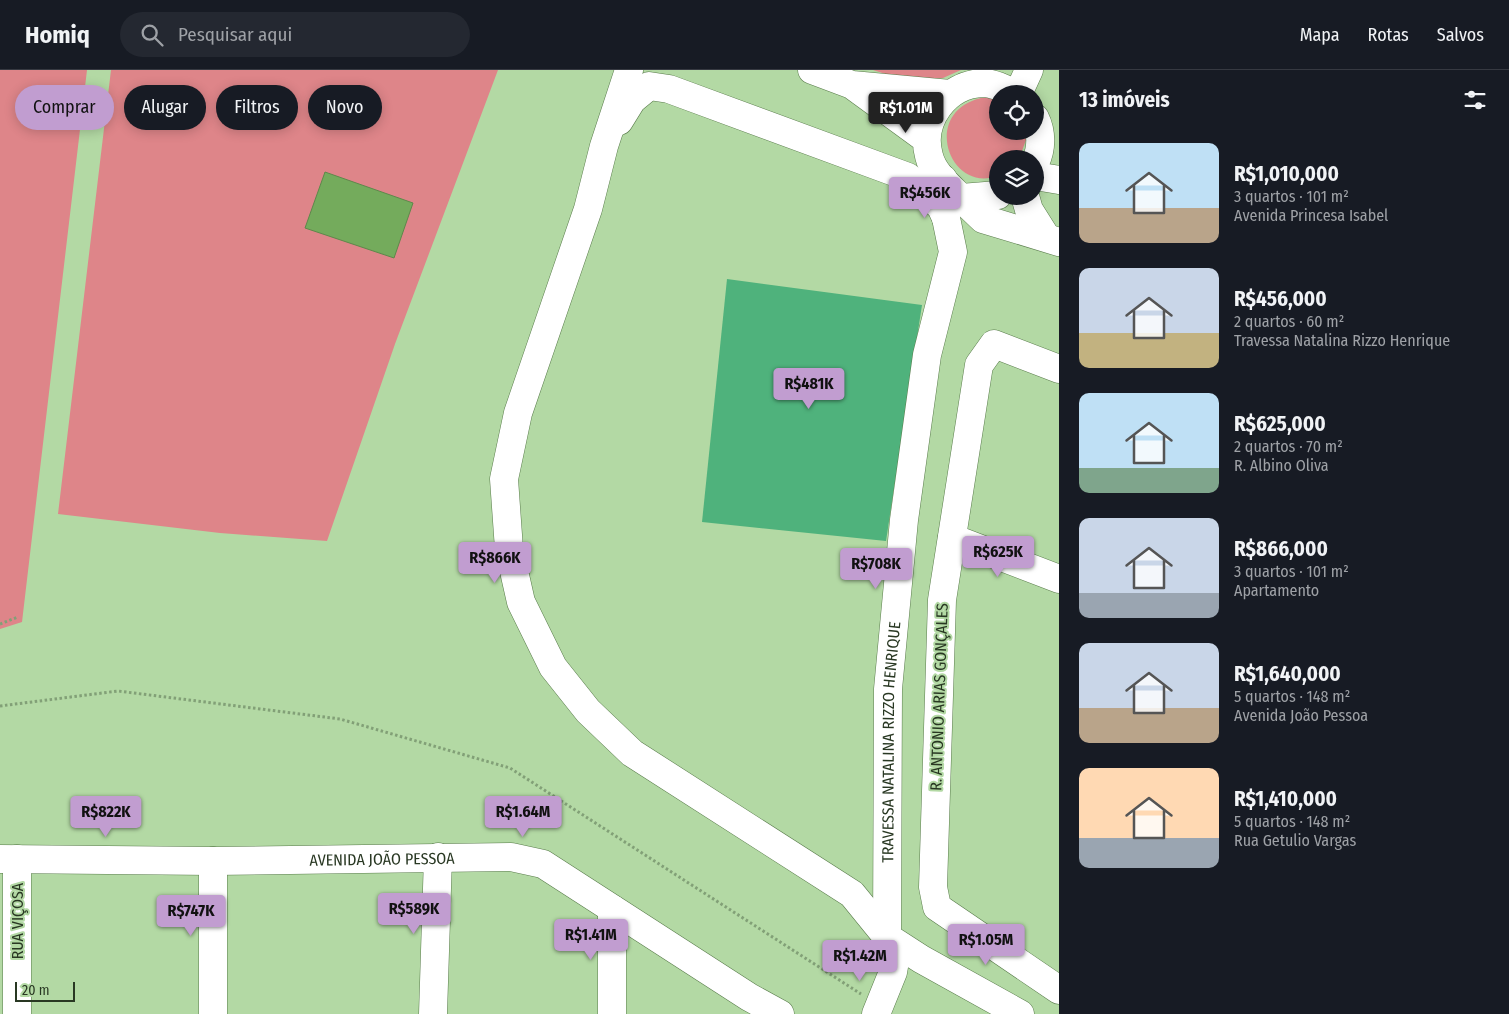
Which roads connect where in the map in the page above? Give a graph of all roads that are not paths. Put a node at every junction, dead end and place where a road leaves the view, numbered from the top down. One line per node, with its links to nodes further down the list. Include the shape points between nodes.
1 (628, 70): 9 (street)
2 (812, 70): 4 (street)
3 (1029, 70): 6 (street)
4 (852, 85): 7 (street); 8 (street)
5 (1000, 85): 7 (street, via 966,86)
6 (1009, 85)
7 (950, 94): 8 (street, via 934,114)
8 (926, 139): 15 (street, via 929,157 943,179)
9 (604, 146): 15 (street, via 632,100 649,86 669,89 908,177 941,207); 26 (street, via 588,209 518,413 504,479 509,549 521,602 552,666 588,711 632,753 852,894)
10 (1044, 178): 11 (street)
11 (1059, 180)
12 (989, 198): 15 (street)
13 (995, 205): 16 (street, TRAVESSA NATALINA RIZZO HENRIQUE)
14 (1028, 205): 17 (street)
15 (954, 208): 16 (street); 18 (street, TRAVESSA NATALINA RIZZO HENRIQUE)
16 (983, 219): 17 (street); 18 (street, TRAVESSA NATALINA RIZZO HENRIQUE)
17 (1052, 239)
18 (953, 252): 26 (street, TRAVESSA NATALINA RIZZO HENRIQUE, via 927,355 904,520 888,689)
19 (1059, 369): 20 (street, R. ANTONIO ARIAS GONÇALES, via 994,344 979,365)
20 (952, 538): 21 (street); 27 (street, R. ANTONIO ARIAS GONÇALES, via 942,600 933,887 938,907)
21 (1059, 579)
22 (438, 857): 24 (street, AVENIDA JOÃO PESSOA); 25 (street, AVENIDA JOÃO PESSOA, via 510,857 543,864); 31 (street)
23 (9, 859): 24 (street, AVENIDA JOÃO PESSOA); 29 (street, RUA VIÇOSA)
24 (213, 860): 30 (street)
25 (612, 909): 32 (street); 33 (street, AVENIDA JOÃO PESSOA)
26 (888, 937): 28 (street, via 896,955 893,972); 34 (street)
27 (1059, 990)
28 (873, 1003)
29 (17, 1014)
30 (212, 1014)
31 (433, 1014)
32 (612, 1014)
33 (780, 1014)
34 (1020, 1014)

